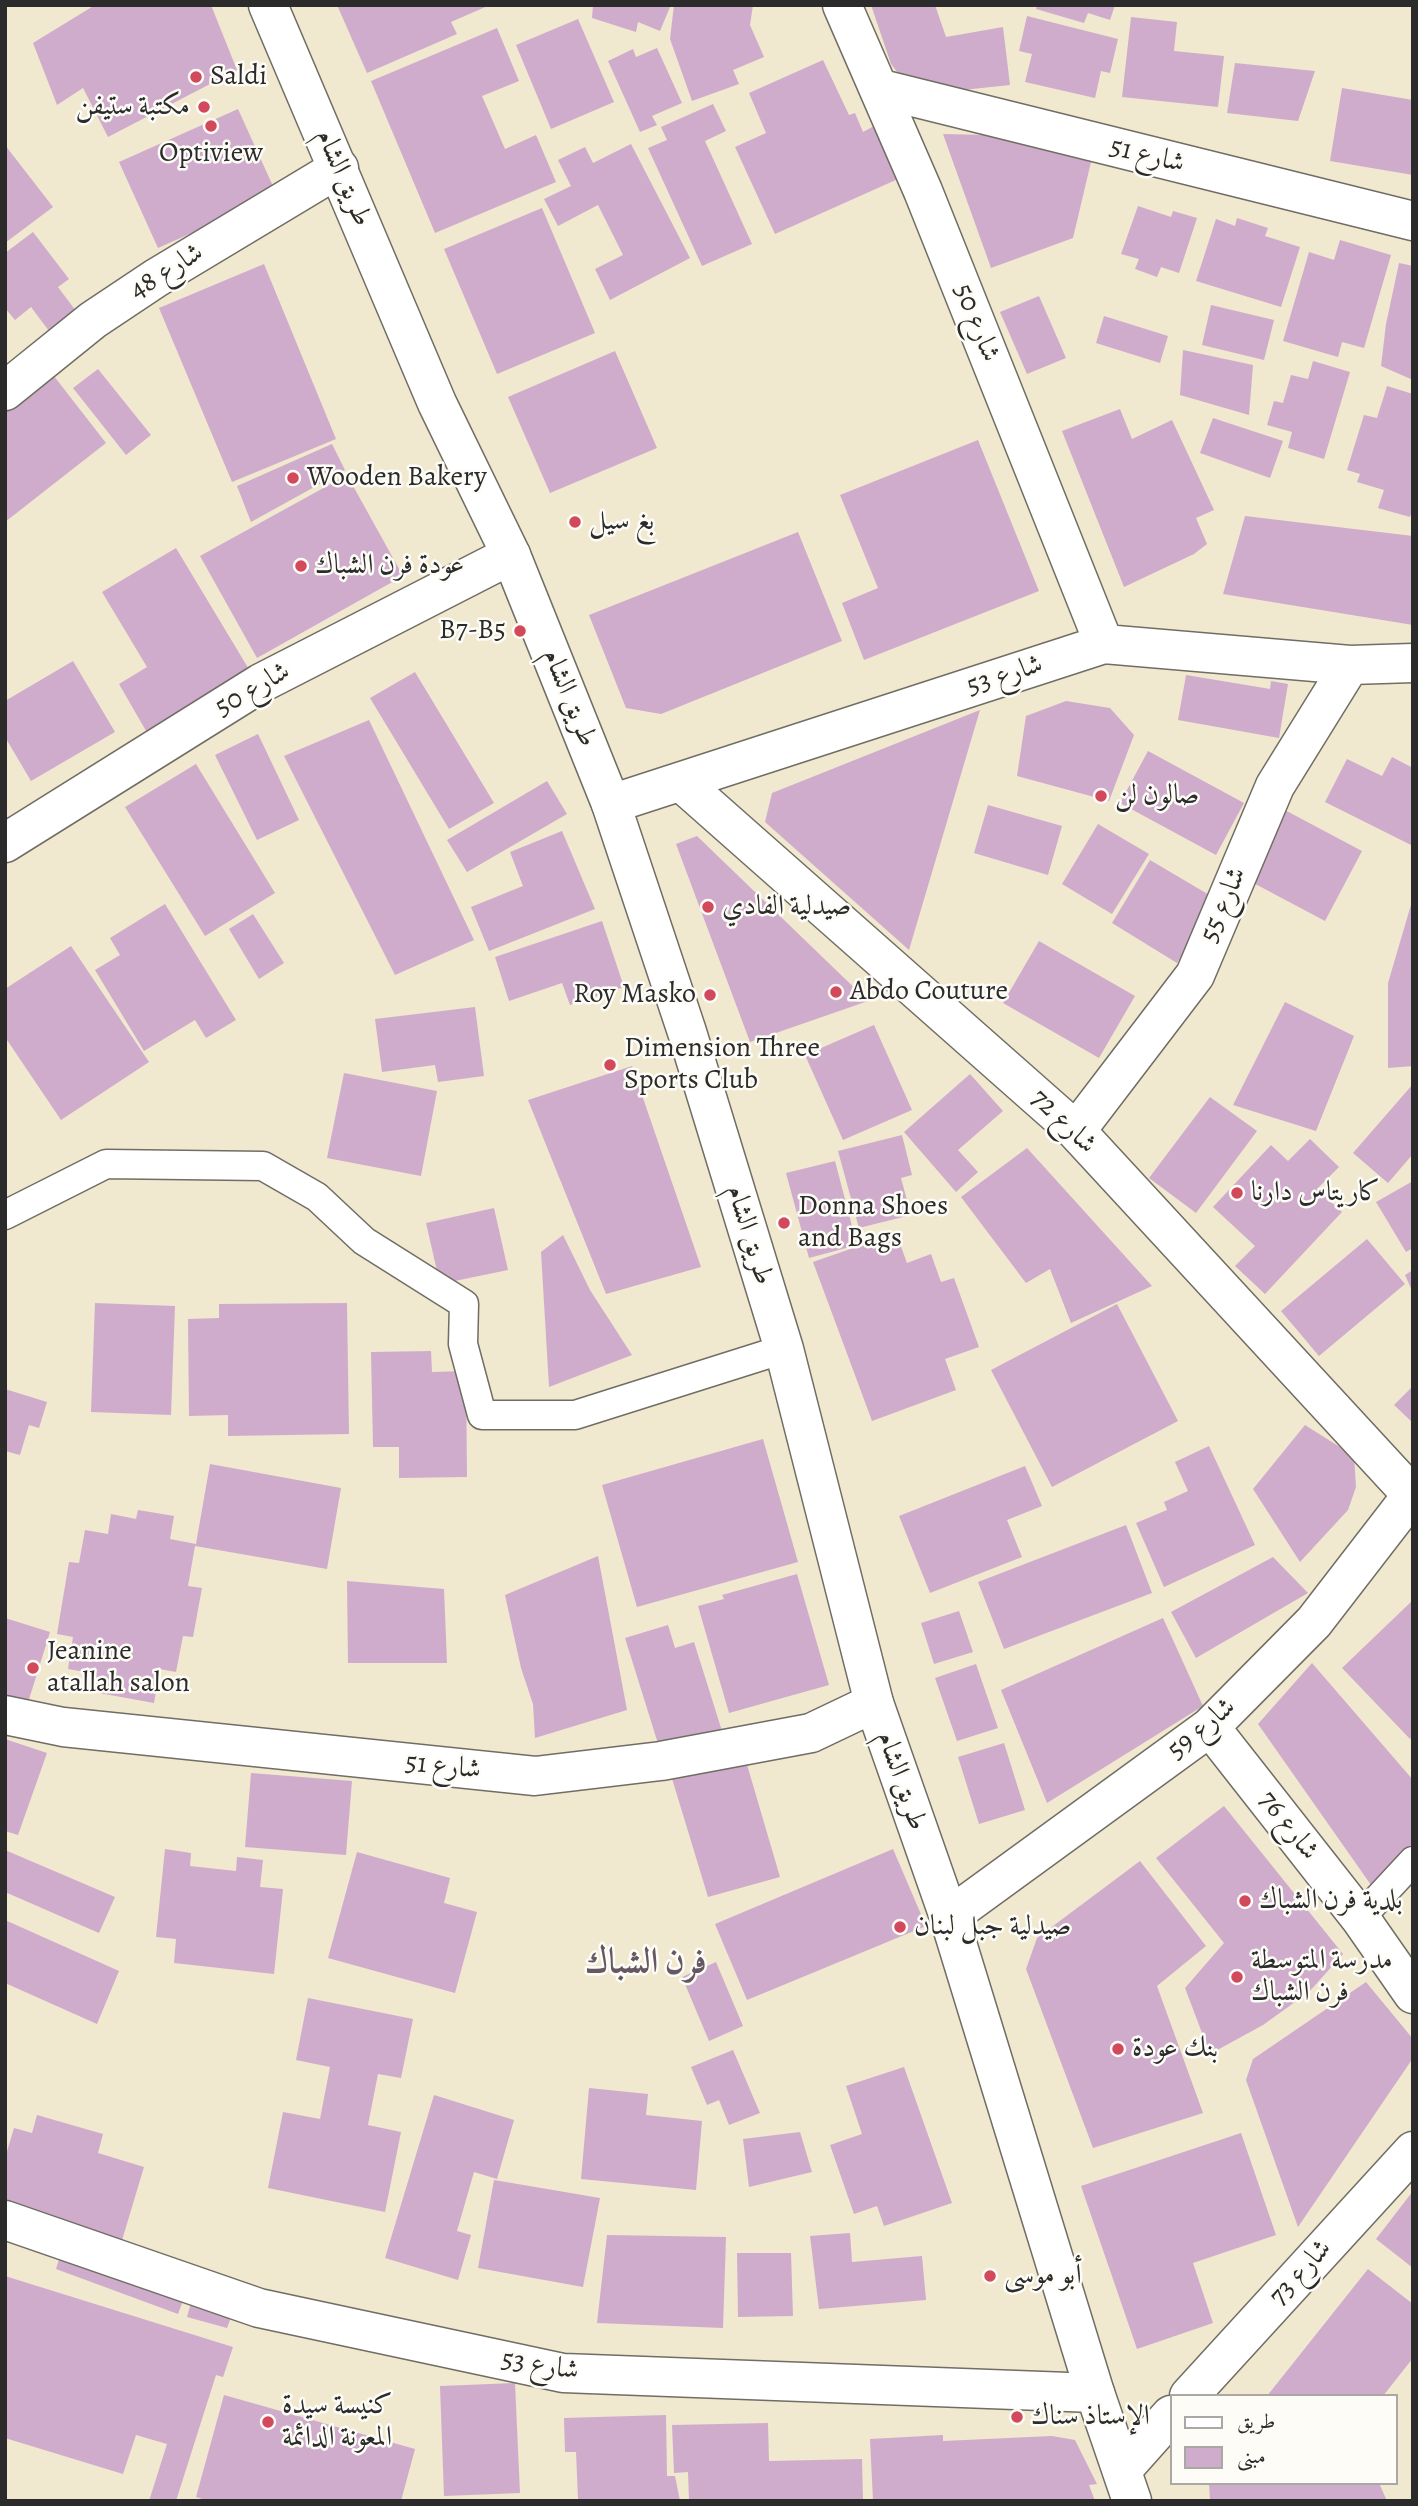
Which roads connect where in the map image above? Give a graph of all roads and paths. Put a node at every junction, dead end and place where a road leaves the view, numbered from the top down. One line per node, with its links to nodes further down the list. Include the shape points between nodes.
1 (268, 5): 4 (street, طريق الشام)
2 (842, 5): 3 (street, شارع 50)
3 (881, 89): 5 (street, شارع 51); 8 (street, شارع 50)
4 (339, 168): 6 (street, شارع 48, via 93,320); 7 (street, طريق الشام, via 437,403)
5 (1413, 221)
6 (5, 391)
7 (511, 555): 12 (street, طريق الشام); 13 (street, شارع 50, via 261,683)
8 (1104, 644): 10 (street, شارع 53); 11 (street, شارع 53)
9 (1413, 663): 10 (street, شارع 53)
10 (1350, 665): 14 (street, شارع 55, via 1275,786 1195,975)
11 (681, 782): 12 (street, شارع 53); 14 (street, شارع 72)
12 (611, 804): 16 (street, طريق الشام)
13 (5, 843)
14 (1076, 1131): 17 (street, شارع 72)
15 (5, 1215): 16 (lane, via 106,1164 264,1166 317,1197 363,1241 464,1304 463,1344 482,1415 575,1415)
16 (784, 1349): 18 (street, طريق الشام)
17 (1412, 1495): 20 (street, شارع 59, via 1314,1622)
18 (874, 1703): 19 (street, شارع 51, via 811,1733 660,1761 535,1776 63,1727); 22 (street, طريق الشام)
19 (5, 1715)
20 (1210, 1727): 22 (street, شارع 59); 23 (street, شارع 76)
21 (1413, 1861): 23 (lane)
22 (949, 1916): 27 (street, طريق الشام)
23 (1360, 1918): 24 (street, شارع 76)
24 (1413, 1994)
25 (1413, 2151): 28 (street, شارع 73)
26 (5, 2220): 27 (street, شارع 53, via 259,2308 563,2374)
27 (1094, 2393): 30 (street, طريق الشام)
28 (1191, 2394)
29 (1170, 2417): 30 (street)
30 (1127, 2485)

